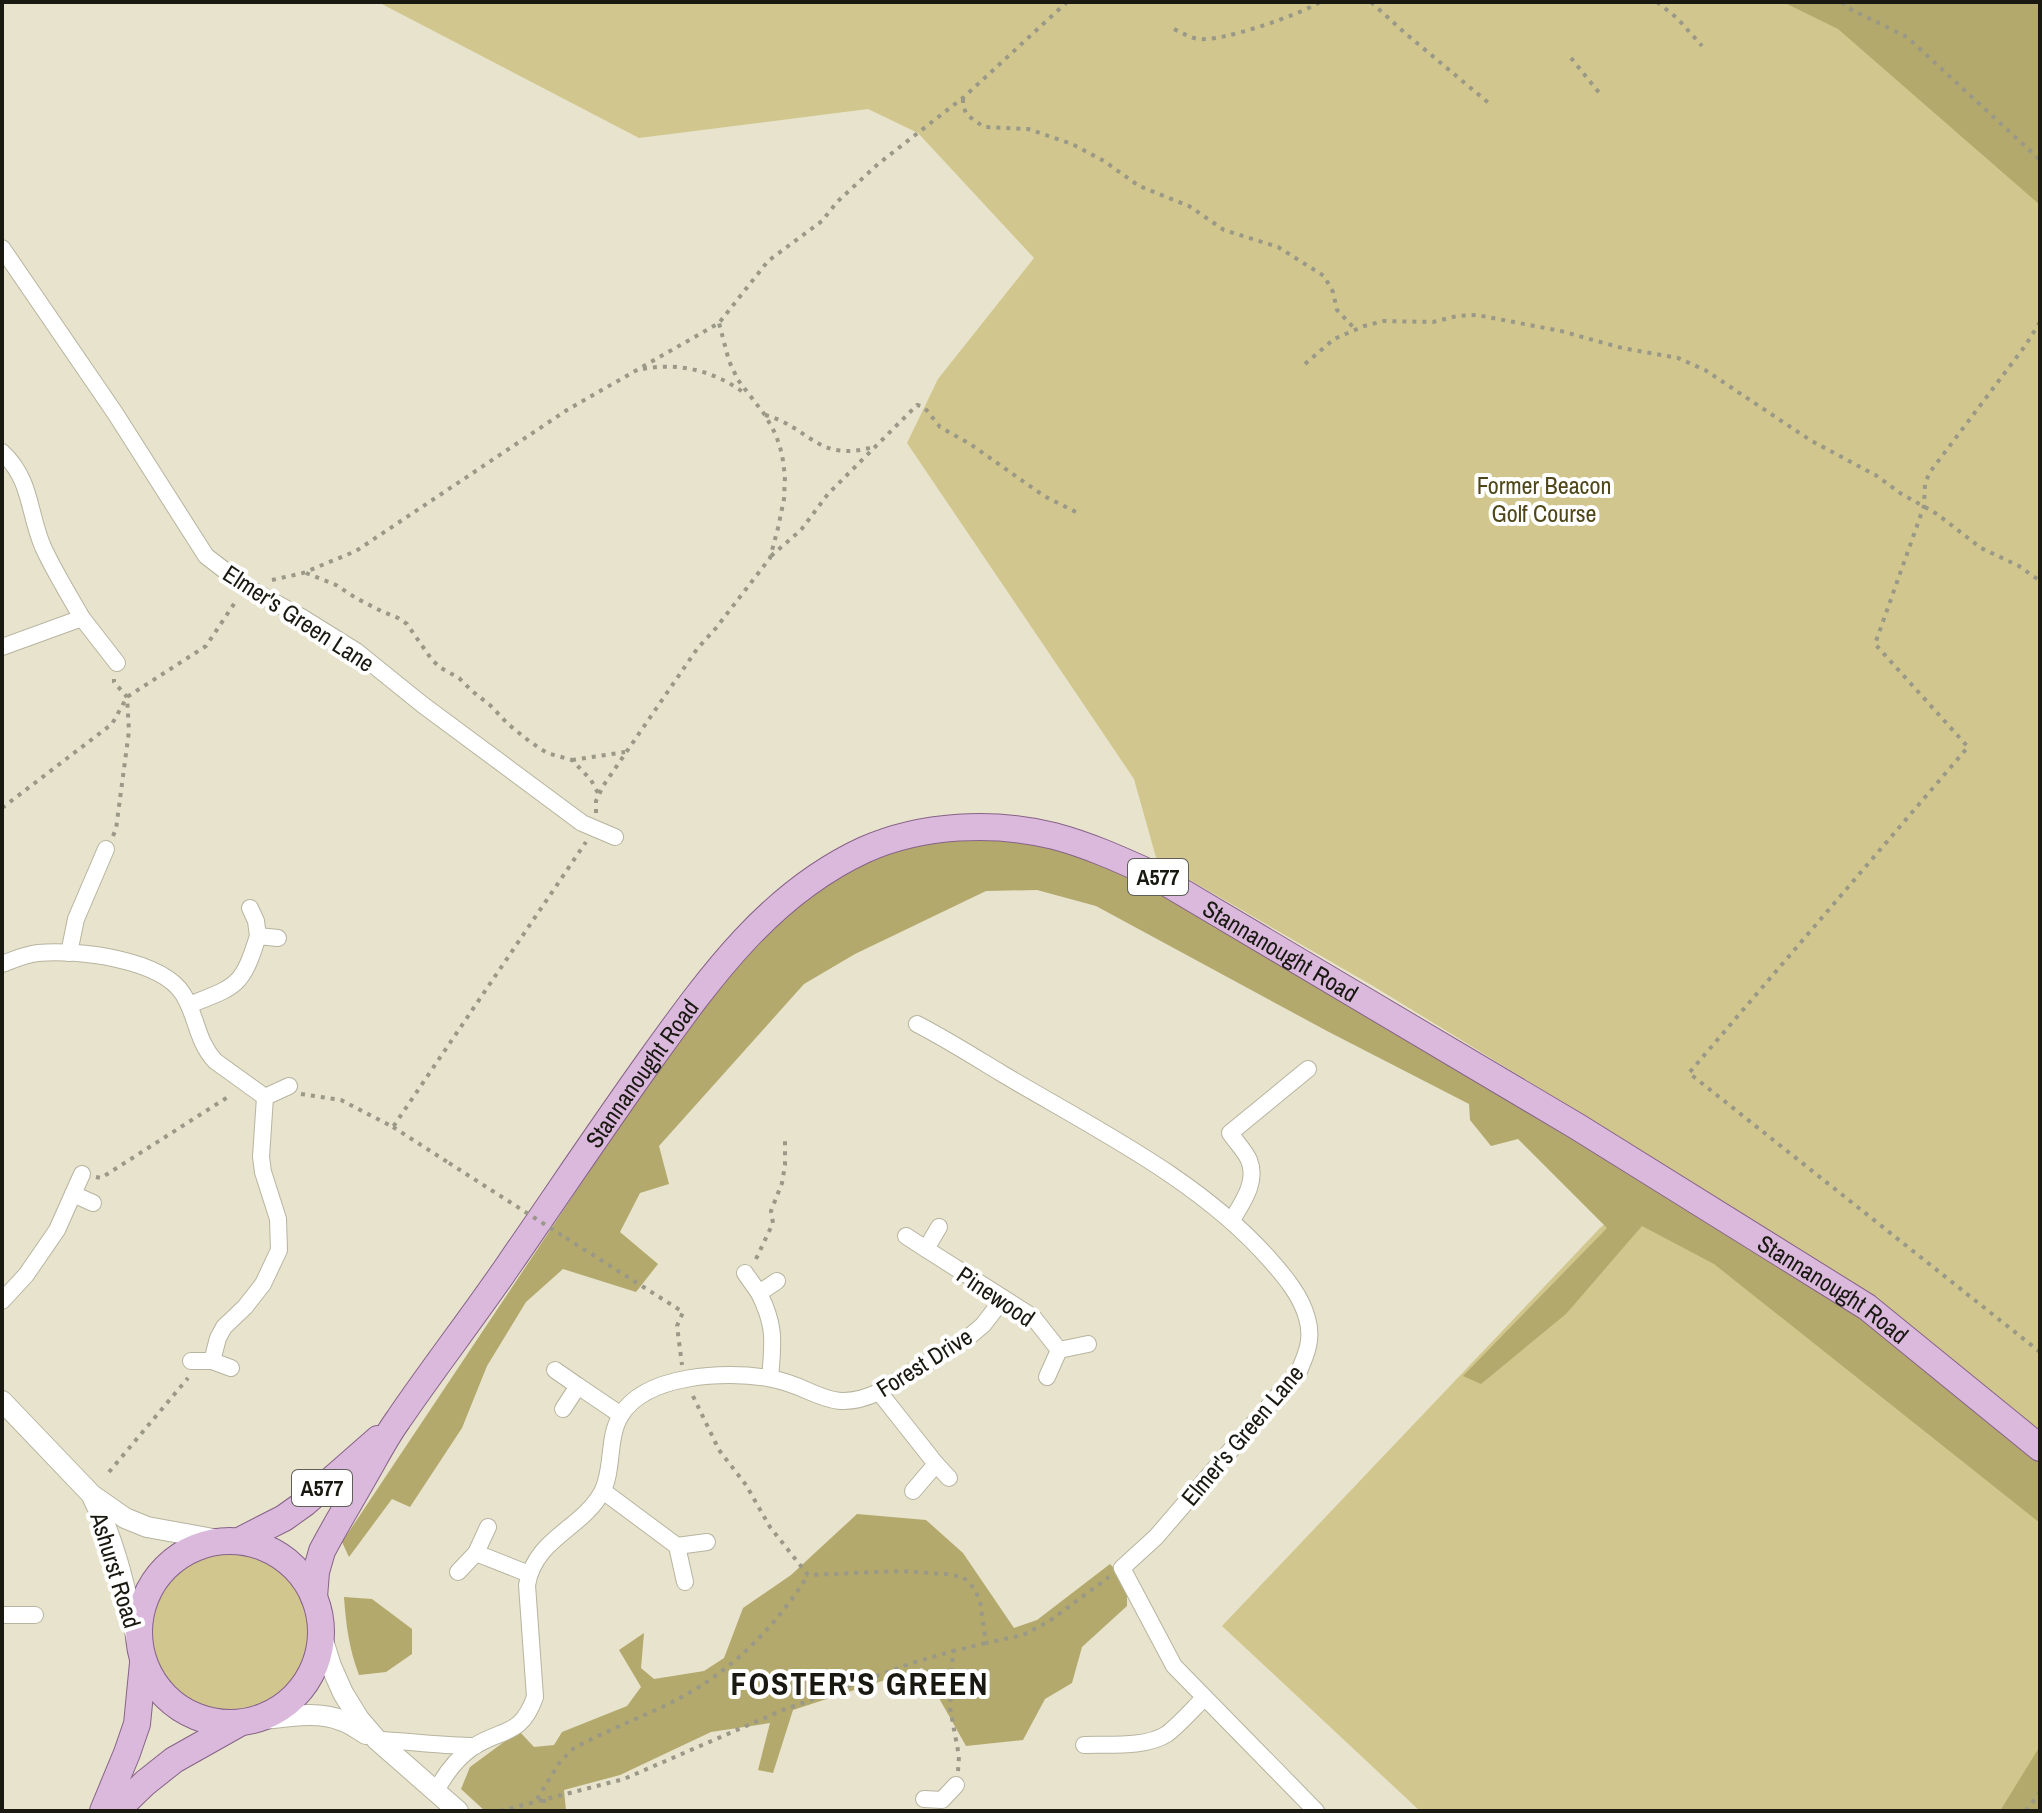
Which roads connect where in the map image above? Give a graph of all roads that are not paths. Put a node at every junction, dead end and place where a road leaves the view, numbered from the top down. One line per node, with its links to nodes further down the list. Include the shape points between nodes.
1 (2, 248): 6 (street, Elmer's Green Lane, via 206,556 245,586 356,651 582,823)
2 (2, 452): 3 (street, via 24,480 44,549)
3 (82, 618): 4 (street); 5 (street)
4 (2, 647)
5 (117, 663)
6 (615, 837)
7 (106, 849): 11 (street, via 76,919)
8 (250, 908): 9 (street)
9 (258, 936): 10 (street); 13 (street, via 235,985)
10 (278, 938)
11 (69, 953): 12 (street, via 36,953); 13 (street, via 150,969 175,984)
12 (2, 964)
13 (189, 1005): 17 (street, via 209,1054)
14 (917, 1024): 21 (street, Elmer's Green Lane, via 1187,1185)
15 (1308, 1069): 21 (street, via 1230,1133 1250,1162 1251,1180)
16 (289, 1086): 17 (street)
17 (265, 1097): 32 (street, via 261,1157 278,1219 279,1250 263,1284 202,1361)
18 (82, 1174): 19 (street)
19 (73, 1194): 20 (street); 29 (street, via 57,1230)
20 (93, 1203)
21 (1232, 1220): 61 (street, Elmer's Green Lane, via 1289,1281 1307,1319 1309,1348 1299,1371 1156,1537 1122,1568 1174,1666)
22 (939, 1227): 24 (street)
23 (906, 1236): 24 (street, Pinewood)
24 (926, 1249): 28 (street, Pinewood)
25 (745, 1273): 27 (street)
26 (777, 1281): 27 (street)
27 (759, 1293): 35 (street, via 772,1325)
28 (1003, 1299): 31 (street, Pinewood, via 1033,1317); 37 (street, Forest Drive, via 970,1336)
29 (2, 1301)
30 (1088, 1344): 31 (street)
31 (1059, 1350): 34 (street)
32 (231, 1368)
33 (555, 1370): 36 (street)
34 (1047, 1377)
35 (770, 1378): 37 (street, Forest Drive, via 846,1402); 40 (street, Forest Drive, via 672,1381 635,1399)
36 (578, 1386): 39 (street); 40 (street)
37 (879, 1392): 43 (street)
38 (2, 1401): 47 (street, Ashurst Road)
39 (563, 1409)
40 (621, 1415): 45 (street)
41 (396, 1423): 42 (main road, Stannanought Road / A577, via 707,982 748,935 828,870 866,850 954,828 1002,828 1098,849 1150,873 1552,1111 1867,1307); 49 (main road, Stannanought Road / A577, via 305,1503); 56 (main road, Stannanought Road / A577, via 322,1551)
42 (2040, 1448)
43 (936, 1464): 44 (street); 46 (street)
44 (949, 1478)
45 (603, 1491): 51 (street); 54 (street, via 539,1554)
46 (913, 1491)
47 (92, 1495): 49 (street, Ashurst Road, via 147,1527); 60 (street, Ashurst Road, via 116,1553)
48 (488, 1527): 52 (street)
49 (231, 1541): 56 (main road, A577, via 263,1547 285,1559); 60 (main road, A577, via 199,1546 158,1575 138,1620)
50 (707, 1542): 51 (street)
51 (677, 1546): 55 (street)
52 (476, 1553): 53 (street); 54 (street)
53 (458, 1572)
54 (529, 1574): 65 (street, via 535,1697 518,1726)
55 (685, 1582)
56 (314, 1597): 59 (main road, A577)
57 (2, 1615): 58 (street)
58 (35, 1615)
59 (321, 1634): 62 (main road, A577, via 316,1664 301,1691 277,1711); 63 (street, via 343,1693)
60 (141, 1654): 62 (main road, via 157,1689 180,1710 208,1722); 70 (main road, A577, via 137,1724)
61 (1204, 1698): 64 (street, via 1159,1738); 73 (street)
62 (248, 1722): 63 (street, via 320,1716 343,1721); 71 (main road, A577, via 174,1760)
63 (377, 1740): 65 (street); 67 (street)
64 (1084, 1745)
65 (475, 1746): 67 (street, via 455,1762)
66 (956, 1785): 69 (street)
67 (436, 1791): 72 (street)
68 (924, 1799): 69 (street)
69 (944, 1806)
70 (103, 1811)
71 (116, 1811)
72 (458, 1811)
73 (1316, 1811)

